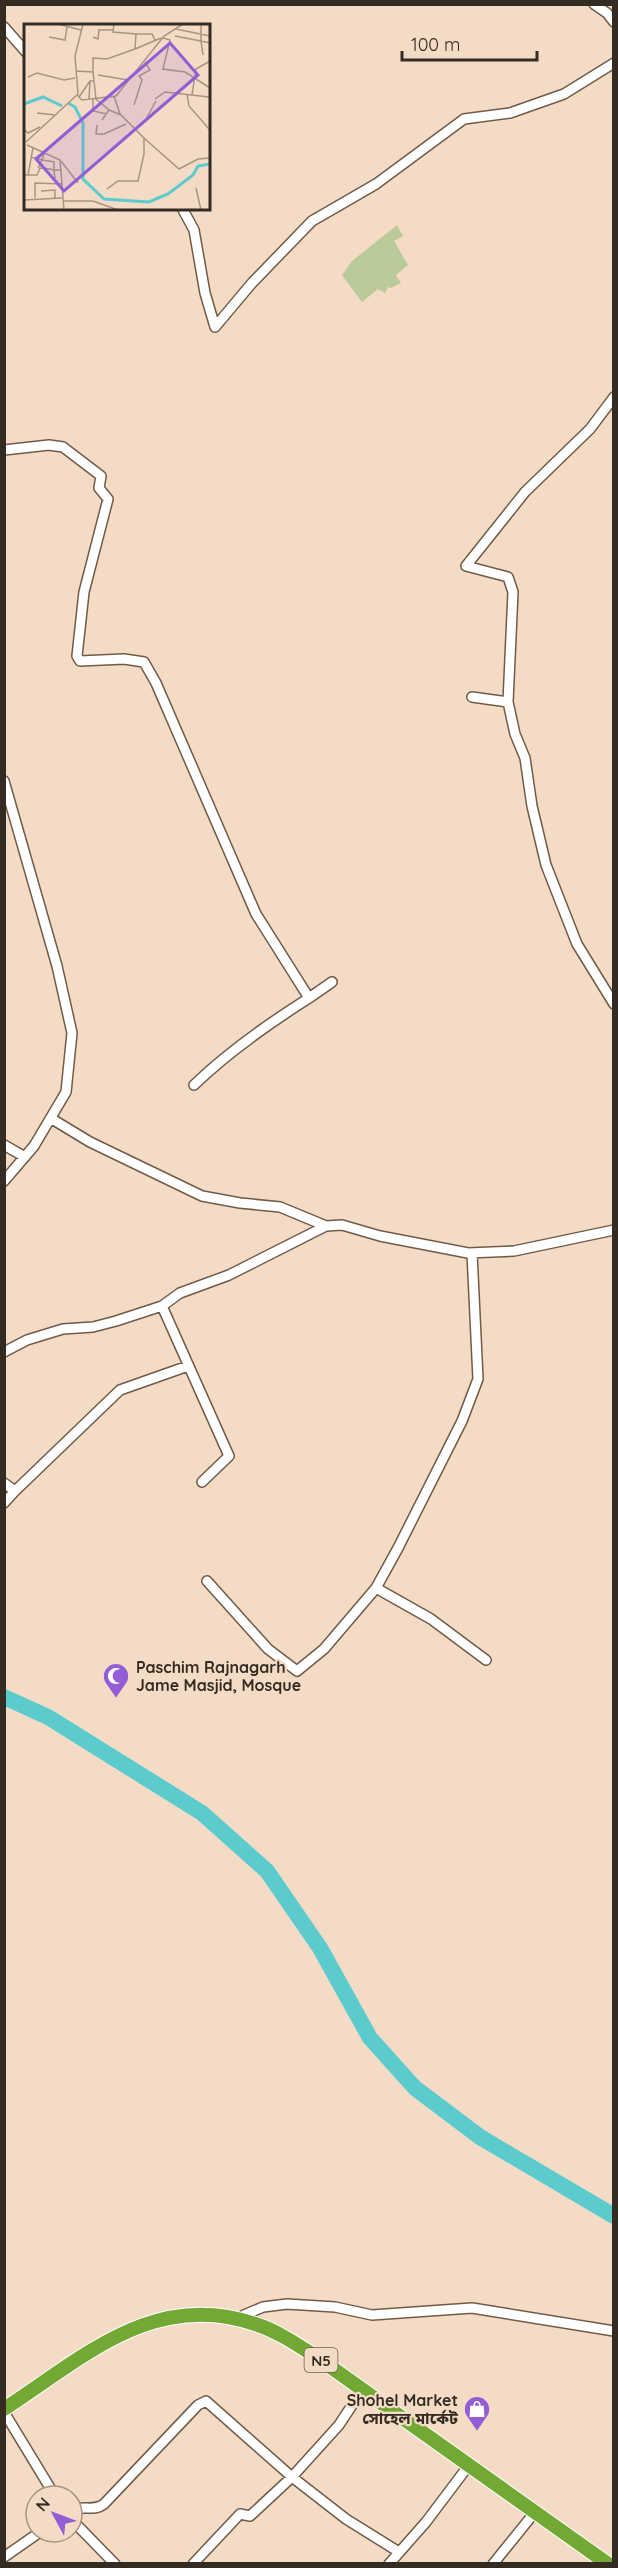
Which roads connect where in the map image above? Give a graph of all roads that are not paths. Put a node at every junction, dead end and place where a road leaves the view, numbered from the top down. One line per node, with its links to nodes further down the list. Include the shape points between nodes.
1 (594, 4): 2 (street)
2 (614, 22)
3 (4, 27): 4 (street)
4 (24, 50)
5 (614, 63): 6 (street, via 564,94 510,113 464,119 376,184 312,221 215,327 194,230)
6 (183, 210)
7 (614, 397): 10 (street, via 590,429 508,511 466,566 508,577 513,592)
8 (4, 450): 14 (street, via 63,447 101,476 99,488 108,499 84,592 77,656 80,661 144,662 256,914)
9 (472, 697): 10 (street)
10 (508, 702): 15 (street, via 514,735 525,758 546,865 577,944)
11 (4, 781): 12 (street)
12 (9, 816): 17 (street, via 57,966 72,1033 66,1092)
13 (332, 982): 14 (street)
14 (309, 998): 16 (street, via 245,1040)
15 (614, 1005)
16 (194, 1085)
17 (52, 1119): 19 (street); 21 (street, via 90,1142 202,1196 280,1207)
18 (4, 1145): 19 (street)
19 (25, 1157): 20 (street)
20 (4, 1181)
21 (326, 1226): 23 (street, via 342,1225); 24 (street, via 229,1275 180,1293)
22 (614, 1230): 23 (street, via 514,1251)
23 (472, 1253): 32 (street, via 478,1379 462,1421)
24 (162, 1306): 25 (street, via 105,1324 63,1329); 26 (street)
25 (4, 1352)
26 (188, 1366): 27 (street, via 229,1456); 29 (street, via 120,1390)
27 (202, 1482)
28 (4, 1483): 29 (street)
29 (15, 1491): 30 (street)
30 (4, 1503)
31 (207, 1581): 32 (street, via 268,1649 297,1671 324,1649)
32 (376, 1588): 33 (street, via 431,1619)
33 (486, 1659)
34 (240, 2319): 35 (street, via 263,2307 287,2304 335,2307 372,2315 471,2308); 36 (highway, N5, via 290,2340); 37 (highway, N5, via 188,2315 139,2325 111,2339)
35 (614, 2331)
36 (362, 2390): 38 (highway, N5); 39 (street, via 339,2425)
37 (4, 2410): 40 (street)
38 (469, 2465): 42 (highway, N5); 45 (street)
39 (292, 2477): 41 (street, via 206,2401 104,2504 95,2509); 45 (street, via 346,2519); 48 (street, via 250,2516 240,2514)
40 (48, 2484)
41 (84, 2507)
42 (536, 2512): 50 (street); 51 (highway, N5)
43 (84, 2532): 47 (street)
44 (24, 2543): 46 (street)
45 (399, 2552): 49 (street)
46 (4, 2557)
47 (115, 2564)
48 (193, 2564)
49 (389, 2564)
50 (493, 2564)
51 (608, 2564)

